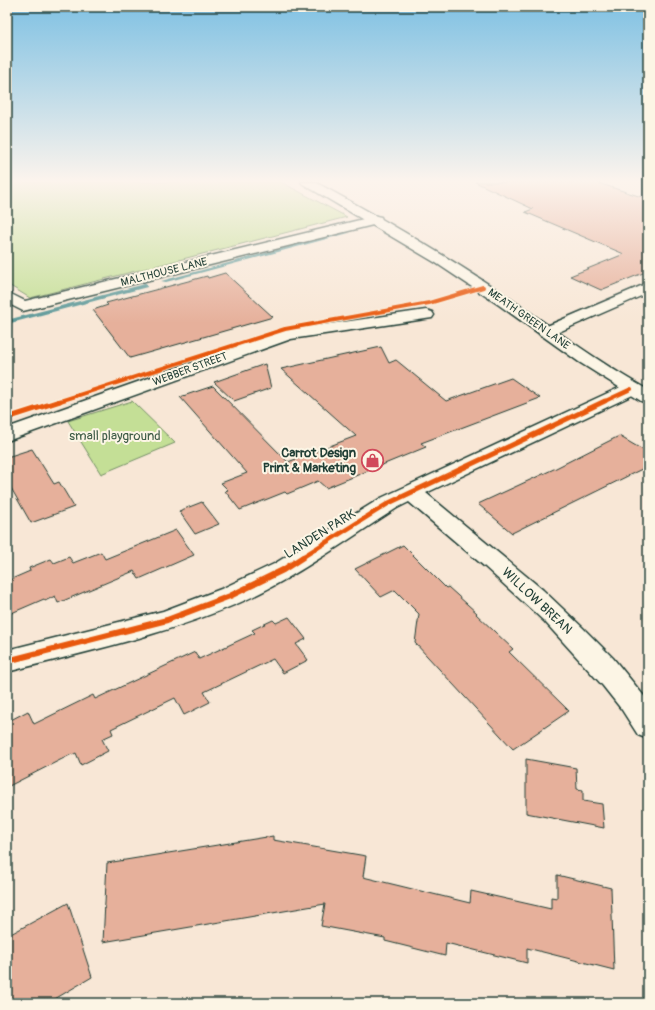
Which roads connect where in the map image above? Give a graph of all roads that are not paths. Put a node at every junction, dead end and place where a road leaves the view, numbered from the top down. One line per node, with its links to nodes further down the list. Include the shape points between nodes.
1 (339, 229): 4 (street, MALTHOUSE LANE, via 23,306)
2 (391, 229): 6 (street, MEATH GREEN LANE, via 483,287)
3 (648, 287): 6 (street)
4 (7, 297)
5 (426, 315): 8 (street, WEBBER STREET, via 288,334)
6 (546, 332): 7 (street, MEATH GREEN LANE)
7 (640, 393): 9 (street, LANDEN PARK)
8 (7, 434)
9 (411, 492): 10 (street, LANDEN PARK, via 389,503 283,570 230,596 167,620); 11 (street, WILLOW BREAN, via 547,608 599,660)
10 (7, 661)
11 (648, 726)

